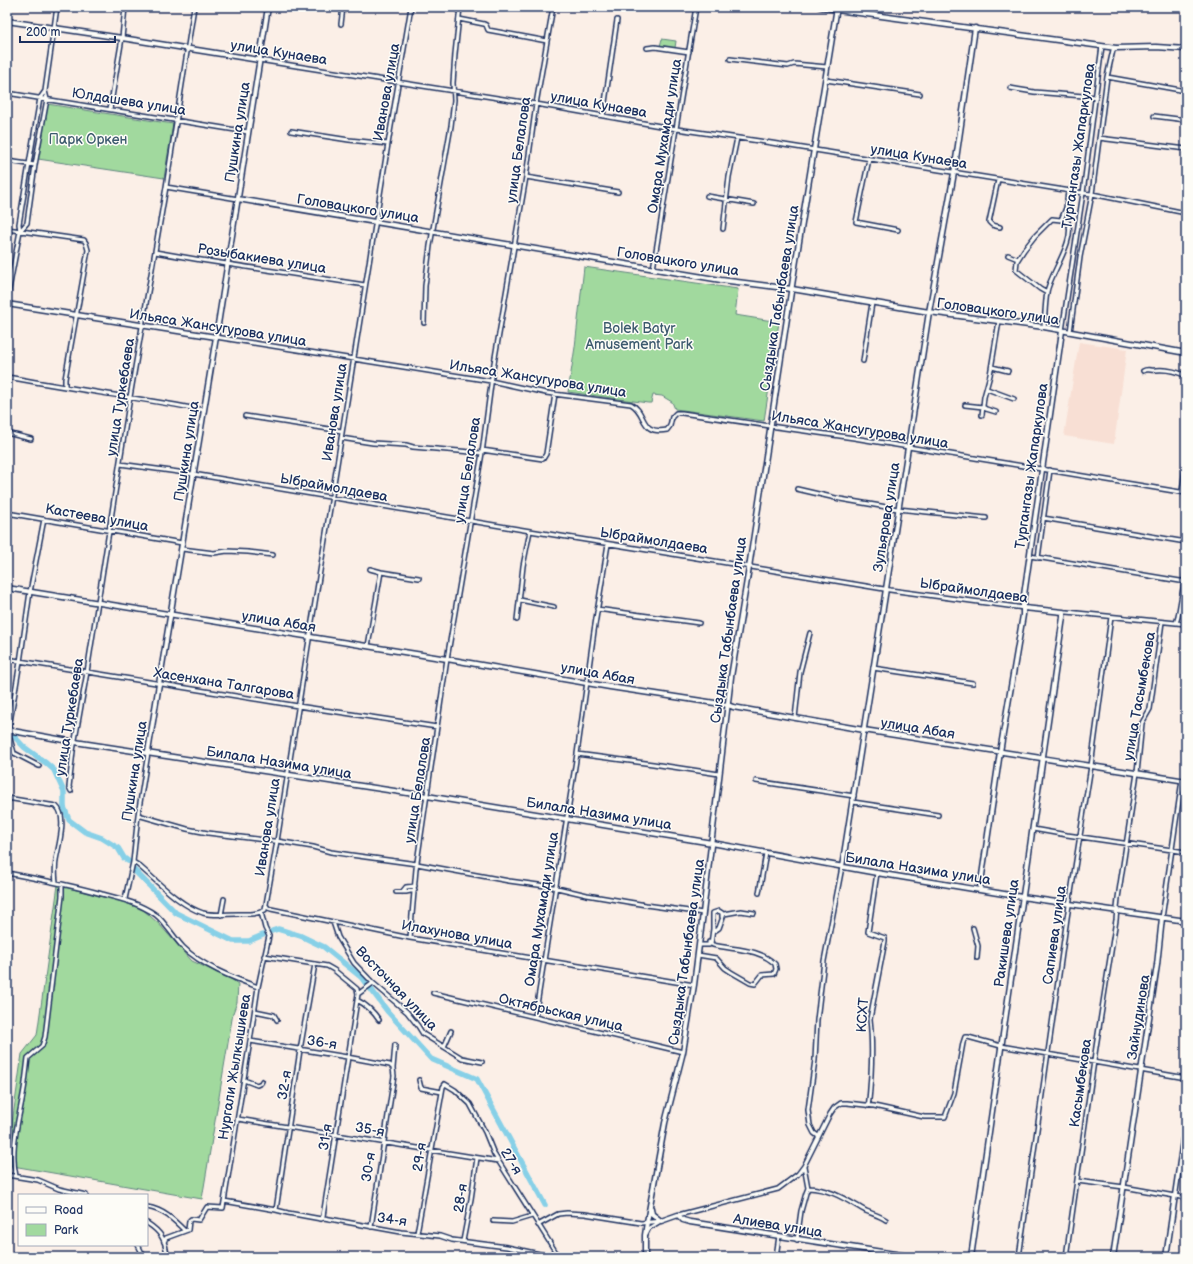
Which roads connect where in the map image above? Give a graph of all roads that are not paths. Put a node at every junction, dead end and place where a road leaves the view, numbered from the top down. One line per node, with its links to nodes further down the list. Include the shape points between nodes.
1 (57, 7): 16 (street)
2 (125, 7): 18 (street)
3 (194, 7): 23 (street, улица Туркебаева)
4 (268, 7): 27 (street, Пушкина улица)
5 (343, 7): 15 (street)
6 (411, 7): 31 (street, Иванова улица)
7 (460, 7): 12 (street)
8 (553, 7): 19 (street, улица Белалова)
9 (696, 7): 25 (street, Омара Мухамади улица)
10 (819, 7): 11 (street)
11 (837, 8): 17 (street); 28 (street, Сыздыка Табынбаева улица)
12 (459, 19): 19 (street, via 484,24 488,30); 34 (street)
13 (617, 20): 43 (street)
14 (7, 22): 16 (street, улица Кунаева)
15 (341, 24)
16 (54, 28): 18 (street, улица Кунаева); 33 (street)
17 (975, 28): 20 (street); 59 (street, Зульярова улица)
18 (122, 38): 23 (street, улица Кунаева); 42 (street)
19 (547, 41): 41 (street, улица Белалова)
20 (1102, 46): 22 (street); 39 (street, Тургангазы Жапаркулова)
21 (647, 48): 25 (street)
22 (1116, 48): 24 (street); 29 (street, Тургангазы Жапаркулова, via 1113,50)
23 (187, 49): 27 (street, улица Кунаева); 45 (street, улица Туркебаева)
24 (1186, 49)
25 (689, 52): 47 (street, Омара Мухамади улица)
26 (730, 59): 28 (street, via 788,66 794,64)
27 (259, 60): 31 (street, улица Кунаева); 49 (street, Пушкина улица)
28 (827, 67): 30 (street, Сыздыка Табынбаева улица)
29 (1107, 77): 35 (street); 51 (street, Тургангазы Жапаркулова)
30 (826, 80): 37 (street); 54 (street, Сыздыка Табынбаева улица)
31 (398, 82): 34 (street, улица Кунаева); 52 (street, Иванова улица)
32 (1010, 88): 39 (street)
33 (45, 91): 38 (street); 40 (street)
34 (453, 91): 41 (street, улица Кунаева); 79 (street, via 451,126)
35 (1186, 91)
36 (7, 93): 38 (street, Юлдашева улица)
37 (920, 94)
38 (40, 98): 40 (street, Юлдашева улица); 57 (street)
39 (1096, 98): 65 (street, Тургангазы Жапаркулова)
40 (47, 99): 42 (street, Юлдашева улица); 58 (street)
41 (536, 104): 43 (street, улица Кунаева); 60 (street, улица Белалова)
42 (110, 109): 45 (street, Юлдашева улица)
43 (603, 116): 47 (street, улица Кунаева)
44 (1154, 116): 46 (street)
45 (177, 120): 49 (street, Юлдашева улица); 62 (street, улица Туркебаева)
46 (1186, 120)
47 (677, 129): 50 (street, улица Кунаева); 85 (street, Омара Мухамади улица)
48 (291, 131): 52 (street)
49 (248, 132): 68 (street, Пушкина улица)
50 (737, 138): 54 (street, улица Кунаева); 69 (street)
51 (1099, 138): 53 (street); 66 (street, Тургангазы Жапаркулова)
52 (388, 144): 73 (street, Иванова улица)
53 (1186, 149)
54 (814, 150): 55 (street, улица Кунаева); 87 (street, Сыздыка Табынбаева улица)
55 (869, 159): 59 (street, улица Кунаева); 77 (street, via 856,222)
56 (7, 161): 57 (street)
57 (29, 164): 58 (street); 78 (street)
58 (35, 165): 78 (street, via 27,223)
59 (954, 173): 61 (street, улица Кунаева); 92 (street, Зульярова улица)
60 (526, 177): 64 (street); 80 (street, улица Белалова)
61 (998, 180): 63 (street, улица Кунаева); 74 (street, via 989,222)
62 (166, 186): 68 (street, Головацкого улица); 81 (street, улица Туркебаева)
63 (1068, 191): 65 (street, улица Кунаева); 72 (street, via 1066,208)
64 (618, 192)
65 (1083, 194): 66 (street, улица Кунаева); 98 (street, Тургангазы Жапаркулова)
66 (1092, 194): 71 (street, улица Кунаева); 99 (street, Тургангазы Жапаркулова)
67 (707, 196): 69 (street)
68 (238, 199): 73 (street, Головацкого улица); 84 (street, Пушкина улица)
69 (726, 200): 70 (street); 76 (street)
70 (754, 204)
71 (1186, 213)
72 (1061, 220): 83 (street, via 1052,219); 88 (street, via 1068,222 1069,234)
73 (375, 222): 79 (street, Головацкого улица); 86 (street, Иванова улица)
74 (1000, 227)
75 (7, 229): 78 (street)
76 (722, 229)
77 (898, 230)
78 (20, 231): 89 (street); 93 (street, via 84,240 88,250)
79 (433, 231): 80 (street, Головацкого улица); 95 (street, via 425,286)
80 (515, 245): 85 (street, Головацкого улица); 109 (street, улица Белалова)
81 (155, 252): 84 (street, Розыбакиева улица); 96 (street, улица Туркебаева)
82 (1008, 255): 83 (street)
83 (1018, 259): 88 (street, via 1016,270)
84 (228, 264): 86 (street, Розыбакиева улица); 100 (street, Пушкина улица)
85 (653, 269): 87 (street, Головацкого улица)
86 (365, 285): 102 (street, Иванова улица)
87 (792, 289): 90 (street, Головацкого улица); 121 (street, Сыздыка Табынбаева улица)
88 (1047, 293): 97 (street)
89 (7, 300)
90 (872, 303): 92 (street, Головацкого улица); 103 (street)
91 (7, 304): 93 (street, Ильяса Жансугурова улица)
92 (929, 312): 94 (street, Головацкого улица); 126 (street, Зульярова улица)
93 (77, 316): 96 (street, Ильяса Жансугурова улица); 110 (street)
94 (999, 321): 97 (street, Головацкого улица); 104 (street)
95 (424, 323)
96 (143, 326): 100 (street, Ильяса Жансугурова улица); 113 (street, улица Туркебаева)
97 (1044, 327): 98 (street, Головацкого улица)
98 (1062, 331): 99 (street, Головацкого улица); 130 (street, Тургангазы Жапаркулова)
99 (1070, 332): 101 (street, Головацкого улица)
100 (216, 338): 102 (street, Ильяса Жансугурова улица); 117 (street, Пушкина улица)
101 (1186, 353)
102 (353, 359): 109 (street, Ильяса Жансугурова улица); 122 (street, Иванова улица)
103 (863, 361)
104 (992, 367): 105 (street); 111 (street)
105 (1008, 370)
106 (1143, 371): 107 (street, via 1161,369)
107 (1186, 376)
108 (7, 377): 110 (street)
109 (491, 381): 112 (street, Ильяса Жансугурова улица); 127 (street, улица Белалова)
110 (65, 387): 113 (street)
111 (987, 389): 114 (street); 116 (street)
112 (555, 394): 121 (street, Ильяса Жансугурова улица, via 631,404 645,424 655,430 667,430 676,413); 127 (street, via 546,454 543,459)
113 (130, 397): 117 (street); 129 (street, улица Туркебаева)
114 (1014, 399)
115 (965, 405): 116 (street)
116 (983, 407): 118 (street); 119 (street)
117 (204, 410): 132 (street, Пушкина улица)
118 (996, 412)
119 (982, 415)
120 (245, 416): 122 (street)
121 (770, 426): 126 (street, Ильяса Жансугурова улица); 151 (street, Сыздыка Табынбаева улица)
122 (342, 431): 124 (street, Иванова улица)
123 (7, 433): 125 (street)
124 (341, 438): 127 (street); 135 (street, Иванова улица)
125 (31, 439)
126 (908, 447): 130 (street, Ильяса Жансугурова улица); 136 (street, Зульярова улица)
127 (482, 452): 141 (street, улица Белалова)
128 (1186, 460): 134 (street)
129 (120, 464): 132 (street, Ыбраймолдаева); 142 (street, улица Туркебаева)
130 (1043, 468): 131 (street, Ильяса Жансугурова улица); 149 (street, Тургангазы Жапаркулова)
131 (1050, 470): 134 (street, Ильяса Жансугурова улица); 139 (street)
132 (193, 474): 135 (street, Ыбраймолдаева); 145 (street, Пушкина улица)
133 (797, 489): 136 (street)
134 (1184, 492)
135 (332, 497): 141 (street, Ыбраймолдаева); 174 (street, Иванова улица)
136 (898, 509): 138 (street); 158 (street, Зульярова улица)
137 (7, 513): 140 (street, Кастеева улица)
138 (986, 518)
139 (1043, 518): 144 (street); 150 (street)
140 (44, 519): 142 (street, Кастеева улица); 159 (street)
141 (471, 521): 143 (street, Ыбраймолдаева); 176 (street, улица Белалова)
142 (110, 530): 145 (street, Кастеева улица); 161 (street, улица Туркебаева)
143 (530, 531): 146 (street, Ыбраймолдаева); 160 (street)
144 (1186, 542)
145 (182, 543): 147 (street, Пушкина улица)
146 (608, 544): 151 (street, Ыбраймолдаева); 164 (street, Омара Мухамади улица)
147 (182, 548): 148 (street); 166 (street, Пушкина улица)
148 (273, 556)
149 (1030, 556): 150 (street); 163 (street, Тургангазы Жапаркулова)
150 (1038, 558): 156 (street)
151 (749, 567): 158 (street, Ыбраймолдаева); 184 (street, Сыздыка Табынбаева улица)
152 (370, 569): 154 (street)
153 (1186, 571): 156 (street)
154 (381, 572): 155 (street); 175 (street)
155 (420, 578)
156 (1185, 582): 171 (street)
157 (7, 588): 159 (street, улица Абая)
158 (886, 589): 163 (street, Ыбраймолдаева); 179 (street, Зульярова улица)
159 (30, 592): 161 (street, улица Абая); 178 (street)
160 (520, 600): 162 (street); 168 (street)
161 (98, 603): 166 (street, улица Абая); 180 (street, улица Туркебаева)
162 (554, 606)
163 (1024, 608): 165 (street, Ыбраймолдаева); 193 (street, Тургангазы Жапаркулова)
164 (597, 609): 170 (street); 181 (street, Омара Мухамади улица)
165 (1063, 612): 167 (street, Ыбраймолдаева); 195 (street, Ракишева улица)
166 (171, 614): 174 (street, улица Абая); 183 (street, Пушкина улица)
167 (1111, 616): 169 (street, Ыбраймолдаева); 197 (street, Сапиева улица)
168 (517, 620)
169 (1162, 622): 171 (street, Ыбраймолдаева); 198 (street, улица Тасымбекова, via 1150,709 1142,722)
170 (699, 623)
171 (1176, 623): 172 (street, Ыбраймолдаева)
172 (1186, 624)
173 (810, 633): 186 (street, via 800,672)
174 (309, 637): 175 (street, улица Абая); 185 (street, Иванова улица)
175 (368, 646): 176 (street, улица Абая)
176 (448, 659): 181 (street, улица Абая); 187 (street, улица Белалова)
177 (7, 660): 178 (street, Хасенхана Талгарова)
178 (20, 662): 180 (street, Хасенхана Талгарова); 189 (street)
179 (873, 668): 182 (street); 188 (street, Зульярова улица)
180 (87, 672): 183 (street, Хасенхана Талгарова); 191 (street, улица Туркебаева)
181 (587, 683): 184 (street, улица Абая); 194 (street, Омара Мухамади улица)
182 (973, 683)
183 (159, 684): 185 (street, Хасенхана Талгарова); 192 (street, Пушкина улица)
184 (728, 705): 186 (street, улица Абая); 200 (street, Сыздыка Табынбаева улица)
185 (298, 706): 187 (street, Хасенхана Талгарова); 199 (street, Иванова улица)
186 (795, 718): 188 (street, улица Абая)
187 (437, 727): 204 (street, улица Белалова)
188 (864, 730): 193 (street, улица Абая); 205 (street, Зульярова улица)
189 (8, 731): 190 (street); 191 (street, Билала Назима улица); 196 (street, via 14,753)
190 (7, 740)
191 (75, 742): 192 (street, Билала Назима улица); 203 (street, улица Туркебаева, via 70,769)
192 (148, 752): 199 (street, Билала Назима улица); 208 (street, Пушкина улица)
193 (1000, 752): 195 (street, улица Абая); 228 (street, Тургангазы Жапаркулова)
194 (577, 754): 200 (street); 210 (street, Омара Мухамади улица)
195 (1044, 759): 197 (street, улица Абая); 211 (street, Ракишева улица)
196 (39, 766)
197 (1091, 766): 198 (street, улица Абая); 212 (street, Сапиева улица)
198 (1137, 773): 201 (street, улица Абая); 215 (street, улица Тасымбекова)
199 (287, 774): 204 (street, Билала Назима улица); 213 (street, Иванова улица)
200 (719, 774): 214 (street, Сыздыка Табынбаева улица)
201 (1184, 780): 216 (street, Зайнудинова)
202 (756, 781): 205 (street)
203 (71, 791)
204 (427, 796): 210 (street, Билала Назима улица); 220 (street, улица Белалова)
205 (854, 796): 207 (street, Зульярова улица)
206 (7, 798): 224 (street, via 56,806 60,812 62,820 55,870)
207 (853, 802): 209 (street); 221 (street, Зульярова улица)
208 (138, 815): 213 (street, via 208,833); 219 (street, Пушкина улица)
209 (938, 815)
210 (566, 819): 214 (street, Билала Назима улица); 227 (street, Омара Мухамади улица)
211 (1033, 829): 212 (street); 233 (street, Ракишева улица)
212 (1080, 837): 215 (street); 236 (street, Сапиева улица)
213 (277, 841): 220 (street, via 331,852); 237 (street, Иванова улица)
214 (712, 843): 218 (street, Билала Назима улица); 240 (street, Сыздыка Табынбаева улица)
215 (1126, 843): 216 (street); 239 (street, Касымбекова)
216 (1172, 850): 217 (street); 244 (street, Зайнудинова)
217 (1186, 852)
218 (766, 853): 221 (street, Билала Назима улица); 232 (street)
219 (133, 862): 234 (street, Пушкина улица); 242 (street, via 189,906 203,913)
220 (417, 864): 226 (street, улица Белалова); 227 (street)
221 (842, 867): 223 (street, Билала Назима улица); 292 (street, via 824,961 808,1110 810,1125)
222 (7, 873): 224 (street)
223 (877, 873): 228 (street, Билала Назима улица); 287 (street, КСХТ, via 868,932 883,936 885,941 870,1019 872,1056)
224 (56, 882): 225 (street)
225 (62, 884): 234 (street); 299 (street, via 45,1037 42,1046 28,1058 15,1143)
226 (415, 886): 229 (street, улица Белалова); 231 (street, via 406,887)
227 (556, 888): 240 (street); 254 (street, Омара Мухамади улица)
228 (980, 889): 233 (street, Билала Назима улица)
229 (415, 890): 231 (street); 249 (street, улица Белалова)
230 (396, 892): 231 (street)
231 (402, 892)
232 (759, 892)
233 (1022, 897): 236 (street, Билала Назима улица); 269 (street, Ракишева улица)
234 (125, 899): 258 (street, via 157,915 183,947 198,960)
235 (224, 899): 242 (street)
236 (1069, 903): 239 (street, Билала Назима улица); 273 (street, Сапиева улица)
237 (266, 905): 238 (street, Иванова улица, via 265,910); 246 (street, Илахунова улица, via 271,909)
238 (261, 912): 242 (street); 252 (street, Нургали Жылкышиева, via 269,936)
239 (1117, 912): 244 (street, Билала Назима улица); 277 (street, Касымбекова)
240 (703, 913): 250 (street, Сыздыка Табынбаева улица)
241 (754, 914): 243 (street, via 741,911 724,914)
242 (221, 915)
243 (722, 917): 248 (street, via 719,928); 248 (street, via 719,911 713,913)
244 (1162, 918): 245 (street, Билала Назима улица); 280 (street, Зайнудинова)
245 (1186, 921)
246 (333, 922): 249 (street, Илахунова улица); 256 (street, Восточная улица, via 338,937 354,963)
247 (973, 928): 253 (street, via 978,946)
248 (712, 933): 250 (street, via 709,945); 251 (street, via 711,944 764,957 775,964 774,974 762,975 756,984 750,983 725,968 716,958)
249 (410, 938): 254 (street, Илахунова улица)
250 (699, 945): 251 (street, Сыздыка Табынбаева улица)
251 (698, 955): 257 (street, Сыздыка Табынбаева улица)
252 (264, 956): 255 (street); 258 (street, Нургали Жылкышиева)
253 (977, 958)
254 (545, 961): 257 (street, Илахунова улица); 263 (street, Омара Мухамади улица)
255 (315, 964): 260 (street, via 334,970 357,990); 271 (street, 32-я)
256 (373, 983): 260 (street); 270 (street, Восточная улица, via 407,1012 422,1034)
257 (694, 985): 272 (street, Сыздыка Табынбаева улица)
258 (258, 987): 262 (street, Нургали Жылкышиева)
259 (433, 993): 263 (street, Октябрьская улица)
260 (358, 994): 261 (street, 31-я)
261 (356, 1000): 265 (street, via 371,1009); 274 (street, 31-я)
262 (255, 1011): 264 (street, via 274,1015); 267 (street, Нургали Жылкышиева)
263 (535, 1017): 272 (street, Октябрьская улица)
264 (277, 1020)
265 (379, 1020)
266 (451, 1032): 270 (street)
267 (250, 1041): 271 (street, 36-я); 282 (street, Нургали Жылкышиева)
268 (395, 1045): 275 (street, 30-я)
269 (1001, 1046): 273 (street); 287 (street, via 964,1037 954,1093 945,1117 912,1115); 337 (street, Ракишева улица)
270 (444, 1047): 276 (street, Восточная улица, via 462,1058)
271 (300, 1050): 274 (street, 36-я); 290 (street, 32-я)
272 (683, 1052): 307 (street, Сыздыка Табынбаева улица, via 665,1123)
273 (1048, 1054): 277 (street); 338 (street, Сапиева улица)
274 (347, 1057): 278 (street, 36-я); 291 (street, 31-я)
275 (394, 1062): 278 (street); 279 (street, 30-я)
276 (482, 1062)
277 (1094, 1062): 280 (street); 300 (street, Касымбекова)
278 (390, 1065): 279 (street)
279 (393, 1068): 293 (street, 30-я, via 394,1076)
280 (1141, 1070): 281 (street); 301 (street, Зайнудинова)
281 (1186, 1078)
282 (244, 1080): 284 (street, via 257,1085); 288 (street, Нургали Жылкышиева)
283 (419, 1080): 286 (street, via 421,1088)
284 (262, 1082)
285 (445, 1084): 286 (street, 29-я); 296 (street, 27-я, via 470,1104)
286 (442, 1092): 294 (street, 29-я)
287 (868, 1106): 292 (street, via 841,1103 834,1108)
288 (238, 1119): 290 (street, 35-я); 306 (street, Нургали Жылкышиева)
289 (1186, 1120): 304 (street)
290 (288, 1126): 291 (street, 35-я); 309 (street, 32-я)
291 (336, 1134): 293 (street, 35-я); 310 (street, 31-я)
292 (818, 1136): 297 (street)
293 (383, 1142): 294 (street, 35-я); 321 (street, 30-я)
294 (431, 1150): 295 (street, 35-я); 323 (street, 29-я)
295 (477, 1158): 296 (street, 35-я); 327 (street, 28-я)
296 (498, 1161): 311 (street, 27-я)
297 (804, 1166): 302 (street); 312 (street, via 798,1174 773,1191)
298 (7, 1174): 299 (street)
299 (16, 1176): 303 (street)
300 (1077, 1181): 301 (street); 339 (street, Касымбекова)
301 (1124, 1187): 304 (street); 340 (street, Зайнудинова)
302 (808, 1188): 315 (street, via 837,1194); 326 (street, via 801,1211)
303 (82, 1194)
304 (1174, 1196): 305 (street); 341 (street)
305 (1186, 1198)
306 (224, 1201): 309 (street, 34-я); 322 (street, via 223,1208 207,1207 200,1220 191,1219 188,1230)
307 (650, 1206): 317 (street, via 652,1214); 318 (street, Сыздыка Табынбаева улица)
308 (148, 1207): 322 (street, via 158,1209)
309 (276, 1210): 313 (street, 34-я)
310 (323, 1214): 313 (street, 31-я); 314 (street)
311 (532, 1216): 316 (street, via 512,1222); 320 (street, 27-я)
312 (678, 1216): 317 (street); 325 (street, Алиева улица, via 690,1222)
313 (321, 1219): 314 (street, 34-я)
314 (327, 1219): 321 (street, 34-я)
315 (886, 1220)
316 (493, 1221)
317 (660, 1221): 318 (street); 324 (street, via 649,1228)
318 (647, 1222): 320 (street, via 568,1213 558,1214); 324 (street, Сыздыка Табынбаева улица)
319 (148, 1223): 328 (street, via 156,1229)
320 (538, 1225): 330 (street, 27-я)
321 (371, 1227): 323 (street, 34-я)
322 (185, 1231): 328 (street, via 166,1238)
323 (417, 1233): 327 (street, 34-я)
324 (645, 1235): 334 (street, Сыздыка Табынбаева улица)
325 (779, 1236): 326 (street, Алиева улица); 335 (street)
326 (797, 1240): 336 (street, Алиева улица)
327 (463, 1241): 330 (street, 34-я, via 544,1255)
328 (164, 1242): 332 (street)
329 (138, 1246): 331 (street)
330 (556, 1254): 333 (street)
331 (144, 1257)
332 (167, 1257)
333 (561, 1257)
334 (645, 1257)
335 (776, 1257)
336 (914, 1257)
337 (971, 1257)
338 (1019, 1257)
339 (1066, 1257)
340 (1113, 1257)
341 (1166, 1257)

